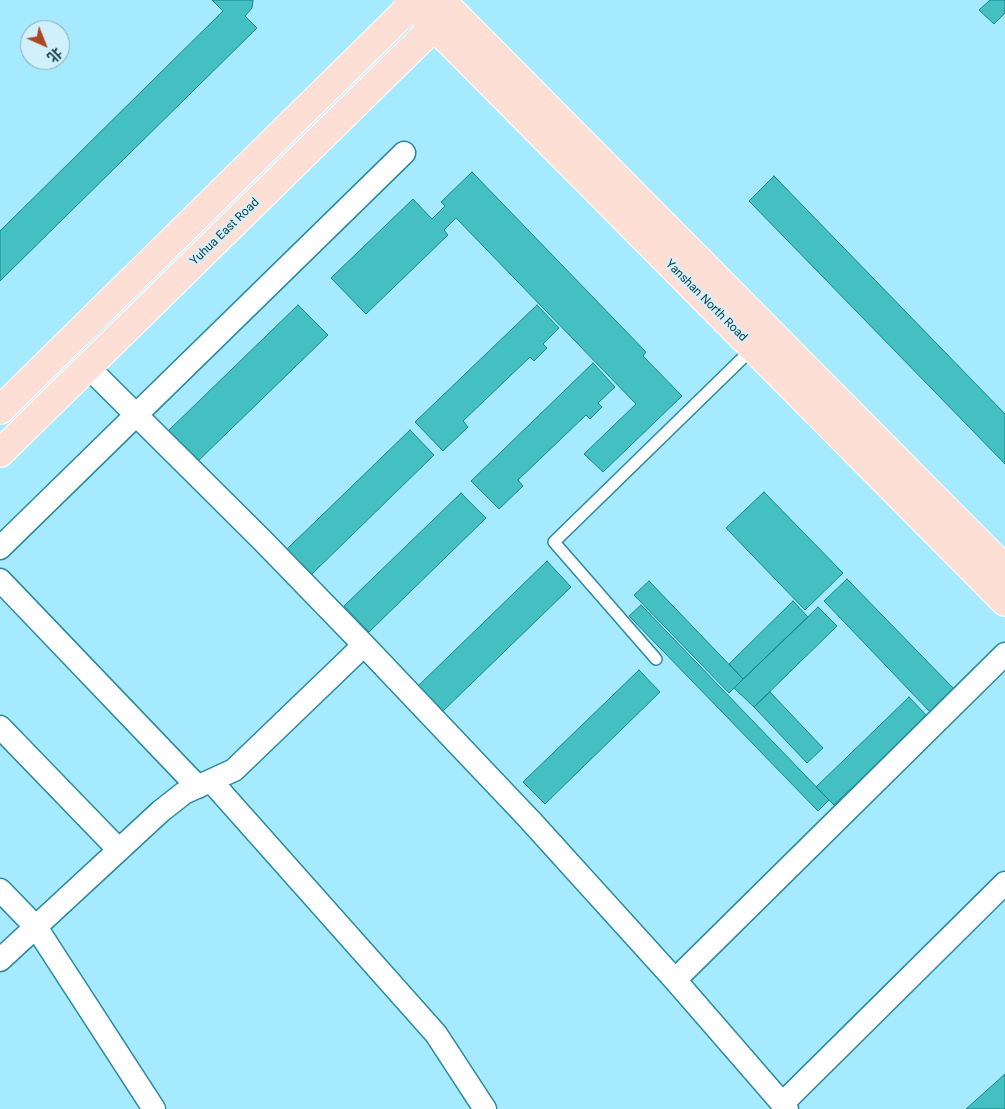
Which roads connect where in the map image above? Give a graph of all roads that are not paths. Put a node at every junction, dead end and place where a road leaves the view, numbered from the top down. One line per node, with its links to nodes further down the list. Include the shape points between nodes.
1 (412, 1): 2 (main road, Yanshan North Road); 6 (main road)
2 (447, 9): 4 (main road, Yanshan North Road); 5 (main road, Yuhua East Road); 10 (main road, Yanshan North Road)
3 (404, 153): 7 (street)
4 (753, 348): 12 (main road, Yanshan North Road); 15 (lane, via 554,542)
5 (88, 367): 7 (street); 8 (main road, Yuhua East Road)
6 (0, 410)
7 (137, 415): 9 (street); 13 (street)
8 (0, 454)
9 (0, 548)
10 (1005, 569)
11 (0, 580): 17 (street)
12 (1005, 602)
13 (364, 645): 17 (street, via 234,770); 23 (street, via 530,820)
14 (1005, 654): 23 (street)
15 (656, 659)
16 (0, 727): 18 (street)
17 (205, 784): 18 (street, via 184,793); 26 (street, via 436,1034)
18 (119, 850): 21 (street)
19 (1005, 883): 24 (street)
20 (0, 890): 21 (street)
21 (36, 927): 22 (street); 25 (street)
22 (0, 960)
23 (675, 980): 24 (street)
24 (784, 1106)
25 (154, 1109)
26 (485, 1109)

